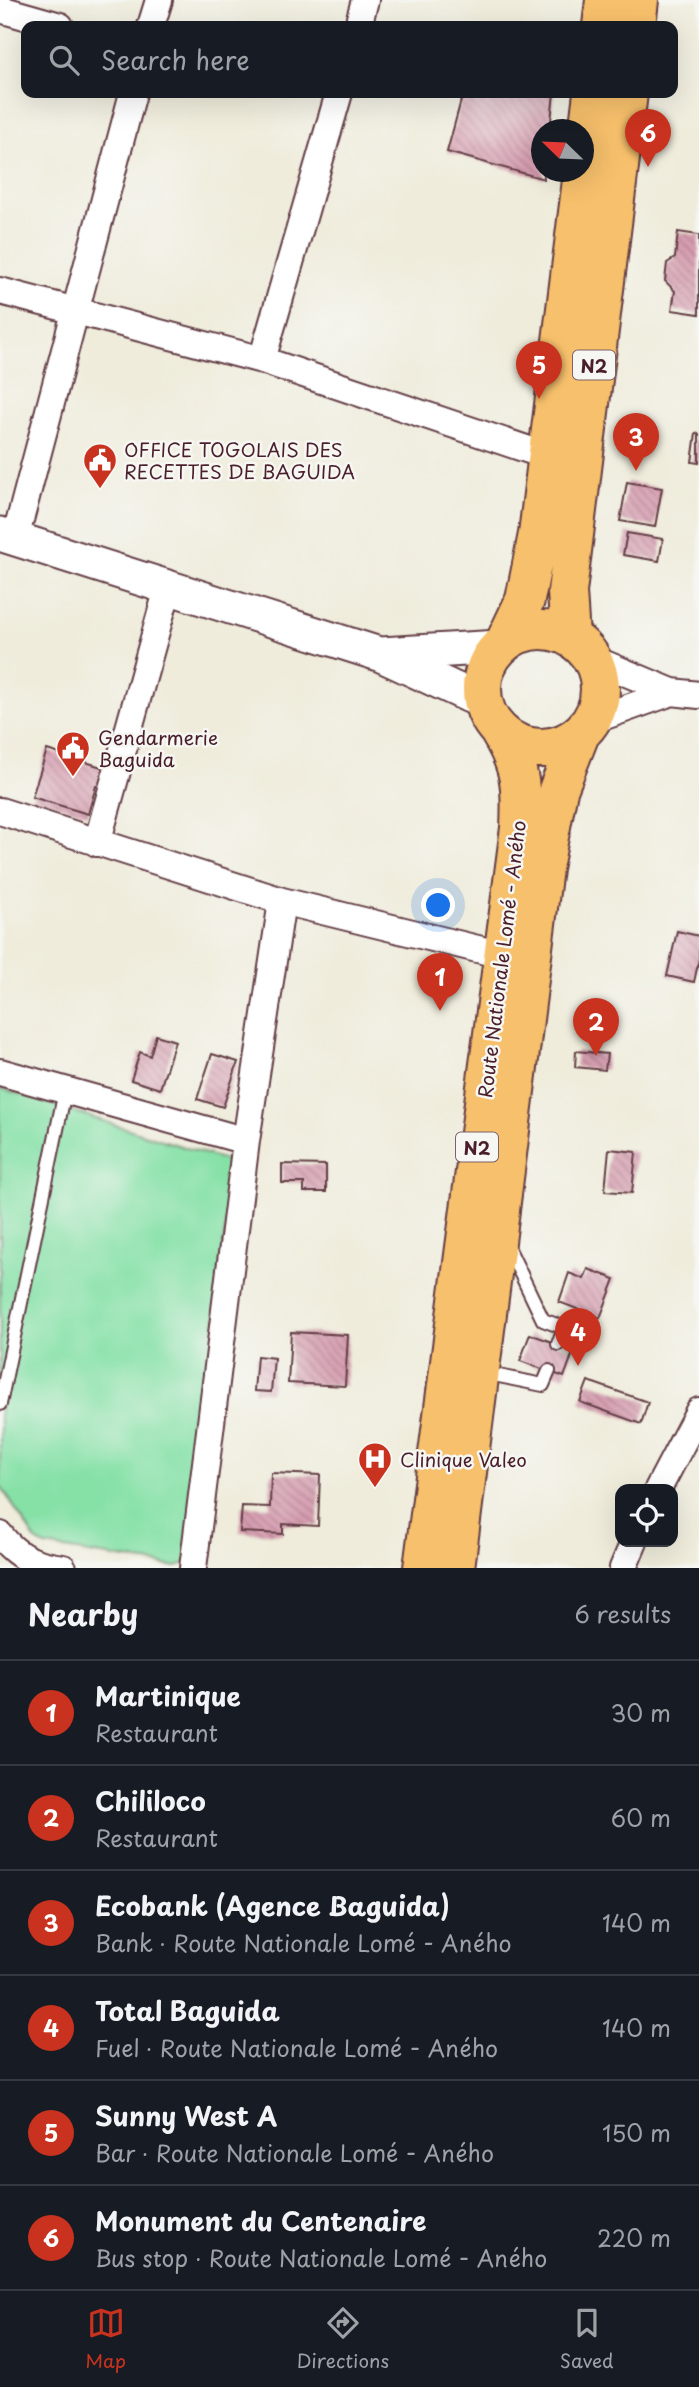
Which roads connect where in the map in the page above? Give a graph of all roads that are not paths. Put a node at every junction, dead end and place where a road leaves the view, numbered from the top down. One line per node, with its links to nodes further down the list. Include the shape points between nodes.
1 (159, 0): 7 (street)
2 (365, 0): 8 (street)
3 (606, 0): 9 (highway)
4 (639, 0): 10 (highway)
5 (0, 9): 6 (street)
6 (42, 21)
7 (153, 21)
8 (359, 21)
9 (603, 21)
10 (637, 21)
11 (132, 98): 18 (street)
12 (338, 98): 19 (street)
13 (592, 98): 15 (highway)
14 (627, 98): 24 (highway, N2, via 567,592)
15 (589, 119)
16 (582, 182): 20 (highway, N2)
17 (0, 291): 18 (street)
18 (74, 312): 19 (street); 21 (street)
19 (262, 360): 20 (street)
20 (547, 456): 23 (highway, N2, via 525,600)
21 (7, 537): 22 (street)
22 (168, 588): 25 (street); 31 (street)
23 (502, 644): 24 (highway, via 537,629 560,632); 25 (street); 28 (highway, N2, via 484,672)
24 (582, 648): 26 (street); 29 (highway, N2, via 600,691)
25 (379, 654): 28 (street)
26 (672, 692): 27 (street); 29 (street)
27 (699, 695)
28 (491, 716): 29 (highway, via 517,743 538,748 560,745); 33 (highway, Route Nationale Lomé - Aného / N2, via 515,758 522,786)
29 (585, 728): 37 (highway, Route Nationale Lomé - Aného / N2, via 558,790 547,840)
30 (0, 811): 31 (street)
31 (97, 843): 32 (street)
32 (282, 901): 33 (street); 36 (street)
33 (502, 955): 48 (highway, Route Nationale Lomé - Aného / N2)
34 (0, 1072): 35 (street)
35 (65, 1091): 36 (street); 41 (lane)
36 (246, 1141): 47 (street)
37 (499, 1229): 38 (lane, via 542,1320 565,1328); 40 (highway, Route Nationale Lomé - Aného / N2)
38 (558, 1344)
39 (549, 1371): 40 (lane, via 543,1385)
40 (480, 1373): 49 (highway, Route Nationale Lomé - Aného / N2)
41 (0, 1404)
42 (699, 1411): 43 (street)
43 (661, 1484)
44 (0, 1535): 46 (street, via 12,1551 29,1561)
45 (632, 1547): 50 (street)
46 (63, 1568)
47 (193, 1568)
48 (423, 1568)
49 (456, 1568)
50 (623, 1568)

